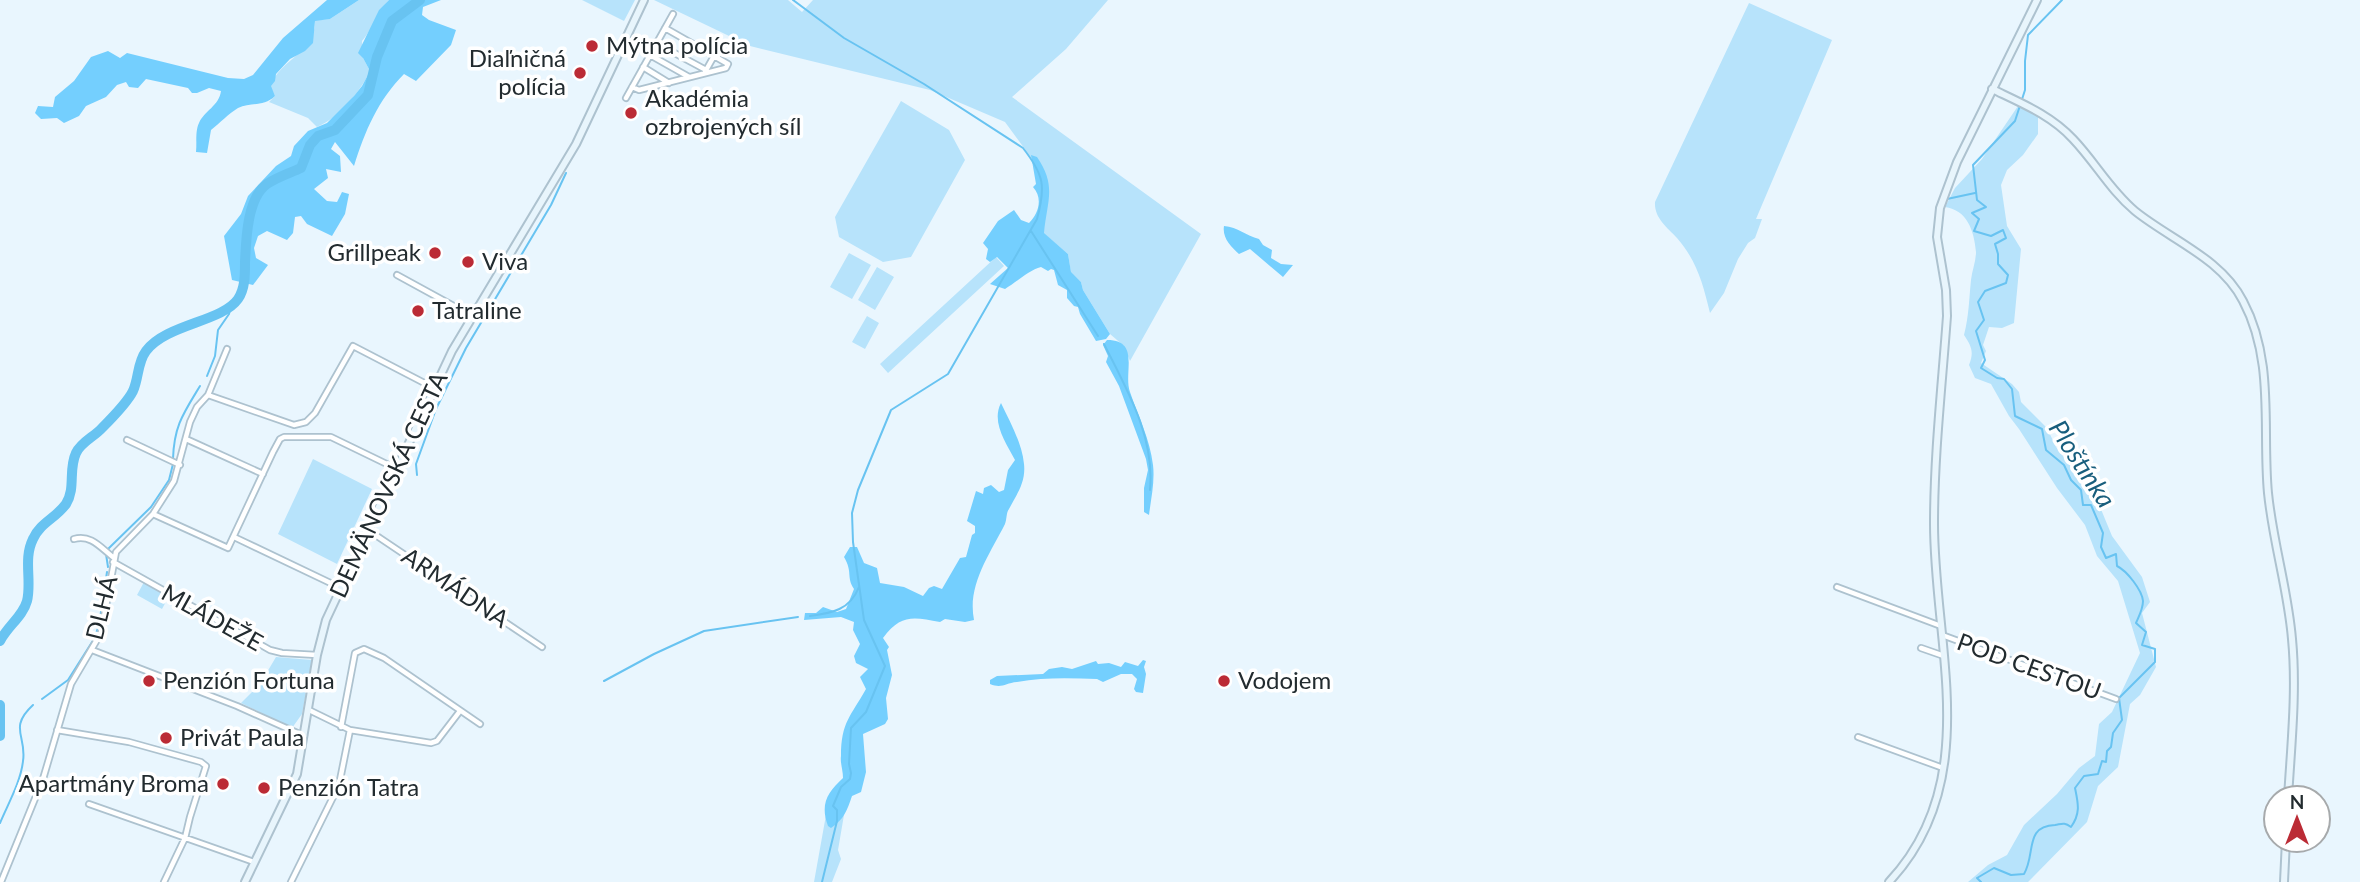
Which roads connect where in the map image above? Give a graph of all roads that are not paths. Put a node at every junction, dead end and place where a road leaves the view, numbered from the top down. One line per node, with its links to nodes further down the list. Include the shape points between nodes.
1 (644, 0): 16 (street, DEMÄNOVSKÁ CESTA, via 555,181)
2 (2038, 0): 13 (street)
3 (673, 14): 4 (street)
4 (664, 29): 5 (street); 7 (street)
5 (656, 43): 6 (street); 9 (street)
6 (650, 55): 8 (street); 10 (street)
7 (714, 56): 9 (street); 9 (street, via 728,64 726,68)
8 (643, 67): 11 (street); 12 (street)
9 (706, 72): 10 (street)
10 (690, 77): 11 (street)
11 (669, 83): 12 (street, via 639,90)
12 (632, 87): 14 (street)
13 (1993, 89): 34 (street, via 1952,174 1937,223 1947,302 1934,520); 51 (street, via 2067,132 2129,205 2217,268 2243,300 2264,369 2268,494 2293,652)
14 (626, 98)
15 (397, 275): 16 (street)
16 (472, 316): 18 (street, DEMÄNOVSKÁ CESTA)
17 (227, 349): 19 (street, DLHÁ)
18 (434, 388): 20 (street, via 353,346 315,413); 25 (street, DEMÄNOVSKÁ CESTA)
19 (208, 395): 20 (street); 22 (street, DLHÁ, via 197,407)
20 (295, 425): 21 (street)
21 (292, 436): 25 (street, via 331,437); 26 (street, via 280,439)
22 (186, 439): 24 (street, DLHÁ); 26 (street)
23 (127, 440): 24 (street)
24 (175, 463): 27 (street, DLHÁ, via 174,481)
25 (397, 469): 28 (street, DEMÄNOVSKÁ CESTA)
26 (263, 474): 29 (street)
27 (153, 514): 29 (street, via 226,547); 31 (street, DLHÁ, via 123,543)
28 (368, 530): 33 (street, DEMÄNOVSKÁ CESTA); 36 (street, ARMÁDNA)
29 (234, 537): 33 (street)
30 (74, 539): 31 (street, MLÁDEŽE, via 93,540)
31 (113, 560): 38 (street, DLHÁ, via 102,628); 39 (street, MLÁDEŽE, via 270,650)
32 (1837, 587): 34 (street)
33 (341, 588): 39 (street, DEMÄNOVSKÁ CESTA)
34 (1941, 626): 35 (street)
35 (1942, 635): 40 (street); 41 (street, POD CESTOU)
36 (542, 647)
37 (1921, 648): 40 (street)
38 (92, 650): 46 (street, DLHÁ, via 71,684); 48 (street)
39 (317, 655): 42 (street, DEMÄNOVSKÁ CESTA)
40 (1945, 656): 50 (street)
41 (2116, 699)
42 (309, 710): 45 (street); 48 (street, DEMÄNOVSKÁ CESTA)
43 (460, 711): 44 (street); 45 (street, via 364,649 355,653); 47 (street, via 431,743)
44 (480, 724)
45 (341, 727): 47 (street)
46 (57, 730): 53 (street, via 155,748 205,764); 56 (street, DLHÁ, via 39,791)
47 (350, 730): 59 (street, via 339,785)
48 (305, 736): 55 (street, DEMÄNOVSKÁ CESTA, via 296,778)
49 (1858, 737): 50 (street)
50 (1944, 768): 60 (street, via 1926,830)
51 (2288, 784)
52 (89, 804): 53 (street)
53 (186, 838): 55 (street); 57 (street)
54 (2285, 854): 61 (street)
55 (254, 862): 58 (street, DEMÄNOVSKÁ CESTA)
56 (1, 882)
57 (164, 882)
58 (245, 882)
59 (291, 882)
60 (1889, 882)
61 (2284, 882)

